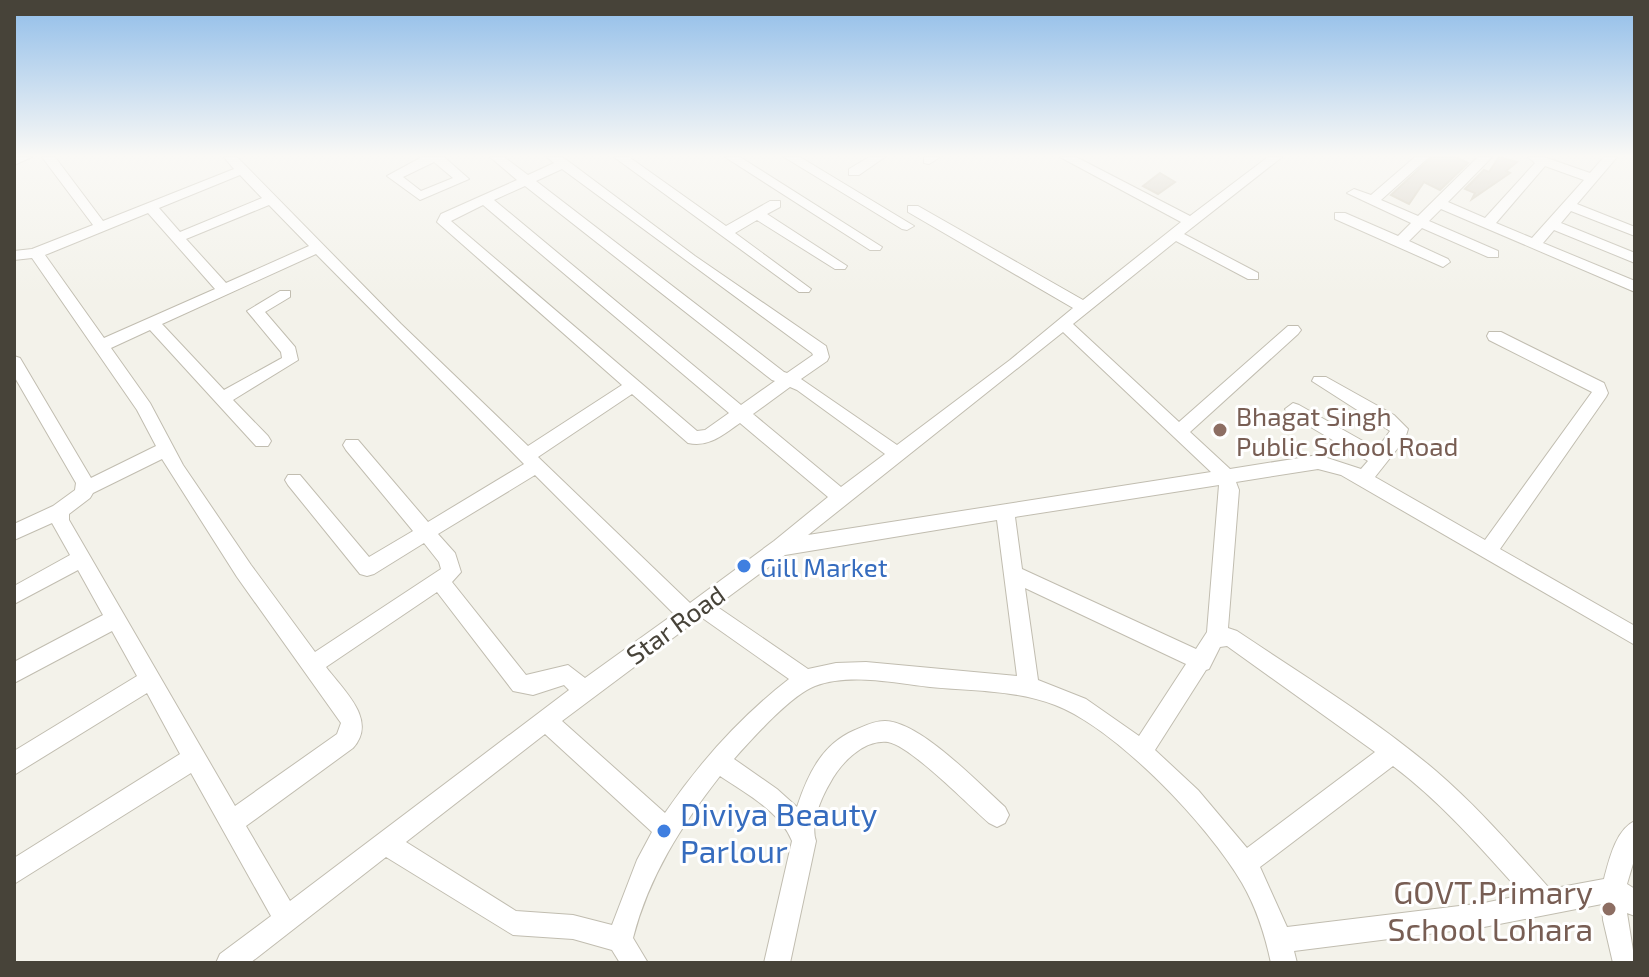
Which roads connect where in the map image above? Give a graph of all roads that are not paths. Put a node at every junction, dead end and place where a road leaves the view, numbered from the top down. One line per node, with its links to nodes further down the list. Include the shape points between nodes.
1 (83, 203): 29 (street)
2 (159, 203): 21 (street)
3 (263, 203): 33 (street)
4 (276, 203): 36 (street)
5 (475, 203): 17 (street)
6 (481, 203): 17 (street)
7 (554, 203): 56 (street, via 778,376)
8 (614, 203): 56 (street, via 820,350 821,357)
9 (683, 203): 32 (street)
10 (804, 203): 37 (street)
11 (867, 203): 28 (street)
12 (1141, 203): 30 (street)
13 (1218, 203): 30 (street, Star Road)
14 (1376, 203): 25 (street)
15 (1504, 203): 26 (street)
16 (1570, 203): 20 (street)
17 (478, 204): 58 (street, via 444,222); 61 (street)
18 (775, 204): 23 (street)
19 (1440, 204): 25 (street); 26 (street)
20 (1568, 205): 27 (street); 31 (street)
21 (150, 207): 29 (street); 33 (street)
22 (913, 209): 49 (street)
23 (758, 214): 32 (street); 43 (street)
24 (1340, 216): 34 (street)
25 (1421, 223): 34 (street); 39 (street)
26 (1487, 224): 35 (street)
27 (1552, 224): 35 (street); 41 (street)
28 (907, 226)
29 (101, 227): 38 (street)
30 (1184, 229): 44 (street); 49 (street, Star Road)
31 (1635, 232)
32 (724, 233): 46 (street)
33 (177, 238): 47 (street)
34 (1399, 243): 42 (street)
35 (1534, 244): 45 (street)
36 (319, 247): 47 (street); 68 (street)
37 (875, 247)
38 (36, 253): 40 (street); 54 (street)
39 (1493, 254)
40 (14, 255)
41 (1635, 258)
42 (1443, 262)
43 (840, 266)
44 (1253, 276)
45 (1635, 287)
46 (804, 289)
47 (224, 290): 50 (street)
48 (285, 294): 59 (street, via 255,311 289,351 290,360)
49 (1082, 306): 51 (street, Star Road)
50 (152, 323): 54 (street); 59 (street)
51 (1063, 323): 62 (street); 66 (street, Star Road)
52 (1293, 330): 62 (street)
53 (1495, 336): 79 (street, via 1590,382 1600,393)
54 (101, 346): 65 (street)
55 (14, 362): 72 (street)
56 (790, 380): 61 (street); 66 (street)
57 (1320, 381): 67 (street, via 1399,429)
58 (634, 385): 61 (street, via 699,439); 68 (street)
59 (223, 398): 63 (street)
60 (1293, 409): 67 (street)
61 (741, 413): 73 (street)
62 (1179, 432): 69 (street)
63 (262, 441)
64 (352, 445): 77 (street)
65 (166, 449): 72 (street); 89 (street)
66 (897, 454): 73 (street, Star Road)
67 (1380, 459): 70 (street)
68 (531, 461): 77 (street); 84 (street)
69 (1225, 475): 70 (street, via 1318,462); 75 (street); 87 (street, via 1230,490)
70 (1364, 479): 79 (street)
71 (294, 480): 77 (street, via 367,568)
72 (86, 488): 74 (street)
73 (841, 497): 78 (street, Star Road)
74 (59, 511): 76 (street); 80 (street)
75 (1005, 511): 78 (street); 81 (street)
76 (14, 532)
77 (426, 534): 82 (street, via 451,566)
78 (781, 547): 84 (street, Star Road)
79 (1488, 551): 86 (street)
80 (82, 558): 83 (street); 85 (street)
81 (1014, 574): 88 (street); 93 (street)
82 (440, 581): 89 (street); 94 (street, via 520,684 568,675)
83 (14, 596)
84 (694, 610): 92 (street); 94 (street, Star Road)
85 (117, 618): 90 (street); 91 (street)
86 (1633, 631)
87 (1217, 638): 88 (street); 97 (street, via 1235,640)
88 (1202, 662): 96 (street)
89 (312, 665): 102 (street, via 352,720 352,733)
90 (14, 673)
91 (151, 679): 98 (street); 100 (street)
92 (806, 679): 93 (street, via 861,670); 99 (street, via 781,697)
93 (1029, 690): 96 (street, via 1088,710)
94 (584, 691): 95 (street, Star Road)
95 (545, 720): 104 (street); 106 (street, Star Road)
96 (1141, 752): 107 (street, via 1216,823)
97 (1393, 752): 107 (street); 110 (street, via 1469,817)
98 (194, 758): 102 (street); 108 (street)
99 (719, 762): 103 (street); 104 (street)
100 (14, 764)
101 (997, 815): 103 (street, via 912,745 880,731 840,750 826,766)
102 (231, 823): 112 (street)
103 (802, 828): 116 (street, via 804,841)
104 (666, 829): 113 (street, via 625,911)
105 (1635, 833): 109 (street)
106 (384, 842): 112 (street, Star Road); 113 (street, via 513,923 573,927)
107 (1245, 864): 114 (street)
108 (14, 872)
109 (1614, 889): 110 (street); 111 (street); 118 (street)
110 (1546, 903): 114 (street)
111 (1635, 904)
112 (286, 919): 115 (street, Star Road)
113 (620, 940): 117 (street)
114 (1283, 952)
115 (241, 958)
116 (780, 961)
117 (635, 963)
118 (1626, 963)

